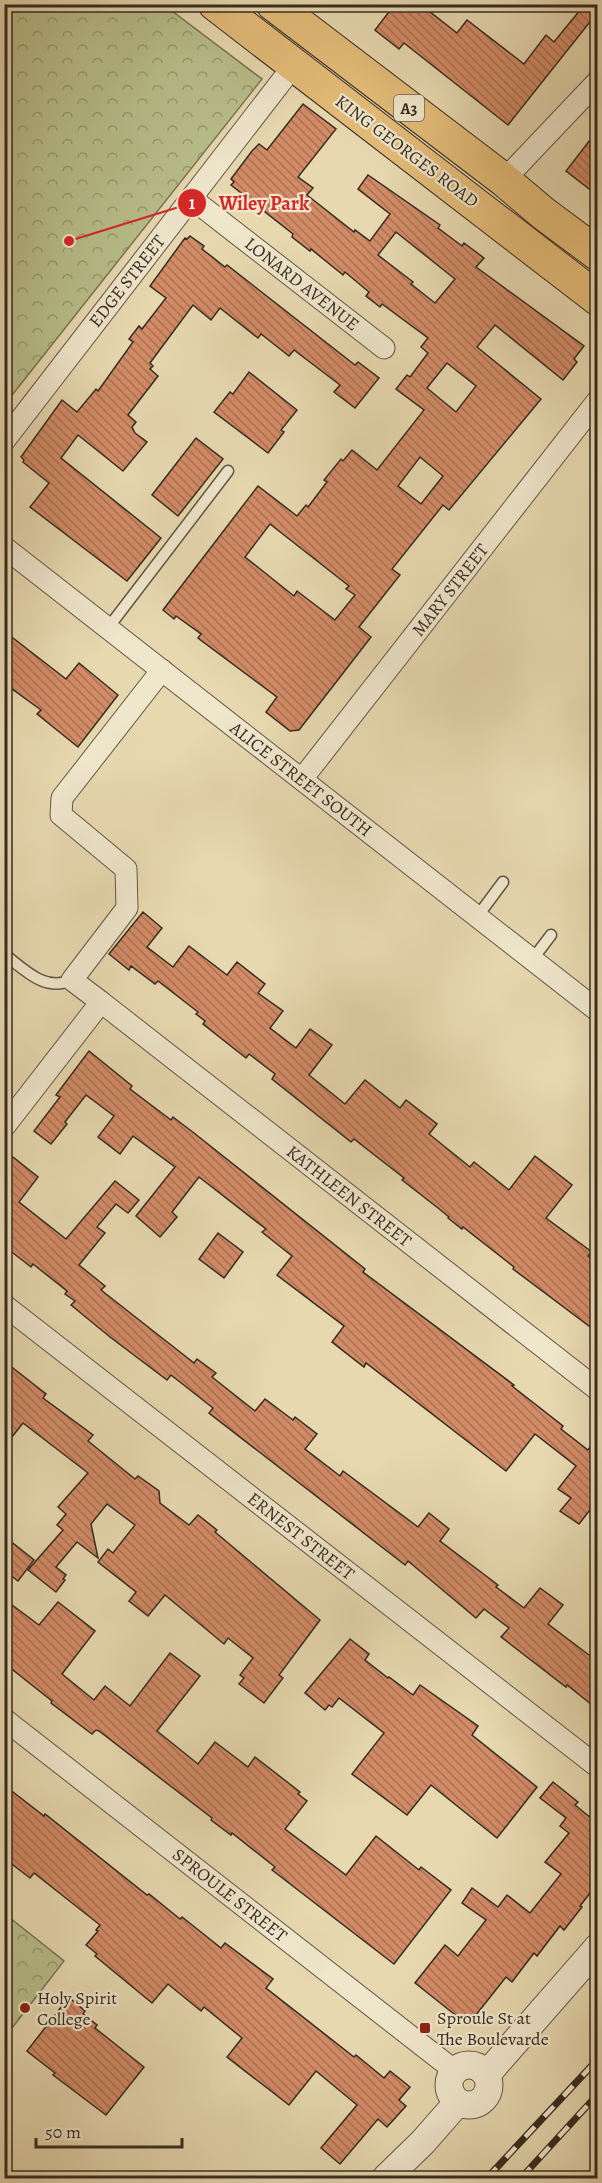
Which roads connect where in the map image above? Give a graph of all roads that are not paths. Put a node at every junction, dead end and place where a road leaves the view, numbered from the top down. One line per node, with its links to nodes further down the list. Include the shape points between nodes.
1 (215, 4): 3 (highway, KING GEORGES ROAD / A3)
2 (273, 4): 5 (highway, KING GEORGES ROAD / A3)
3 (294, 65): 6 (street, EDGE STREET); 8 (highway, KING GEORGES ROAD / A3)
4 (597, 81): 5 (street)
5 (504, 180): 7 (highway, KING GEORGES ROAD / A3)
6 (191, 198): 9 (street, LONARD AVENUE); 11 (street, EDGE STREET)
7 (597, 254)
8 (597, 298)
9 (384, 348)
10 (597, 400): 16 (street, MARY STREET)
11 (4, 441)
12 (228, 471): 14 (lane)
13 (4, 547): 14 (street, ALICE STREET SOUTH)
14 (108, 628): 15 (street, ALICE STREET SOUTH)
15 (162, 670): 16 (street, ALICE STREET SOUTH); 22 (street, via 62,798 61,815 126,869 127,908)
16 (302, 779): 18 (street, ALICE STREET SOUTH)
17 (504, 882): 18 (lane)
18 (477, 916): 21 (street, ALICE STREET SOUTH)
19 (551, 935): 21 (lane)
20 (4, 954): 22 (lane, via 46,984 61,985)
21 (532, 960): 24 (street, ALICE STREET SOUTH)
22 (72, 980): 23 (street, KATHLEEN STREET)
23 (101, 1002): 25 (street); 27 (street, KATHLEEN STREET)
24 (597, 1011)
25 (4, 1127)
26 (4, 1305): 29 (street, ERNEST STREET)
27 (597, 1390)
28 (4, 1719): 31 (street, SPROULE STREET)
29 (597, 1767)
30 (597, 1947): 32 (street)
31 (455, 2071): 32 (street, via 471,2064); 33 (street, via 449,2087)
32 (487, 2074): 33 (street, via 490,2087 484,2099 472,2105)
33 (458, 2102): 34 (street)
34 (386, 2178)

